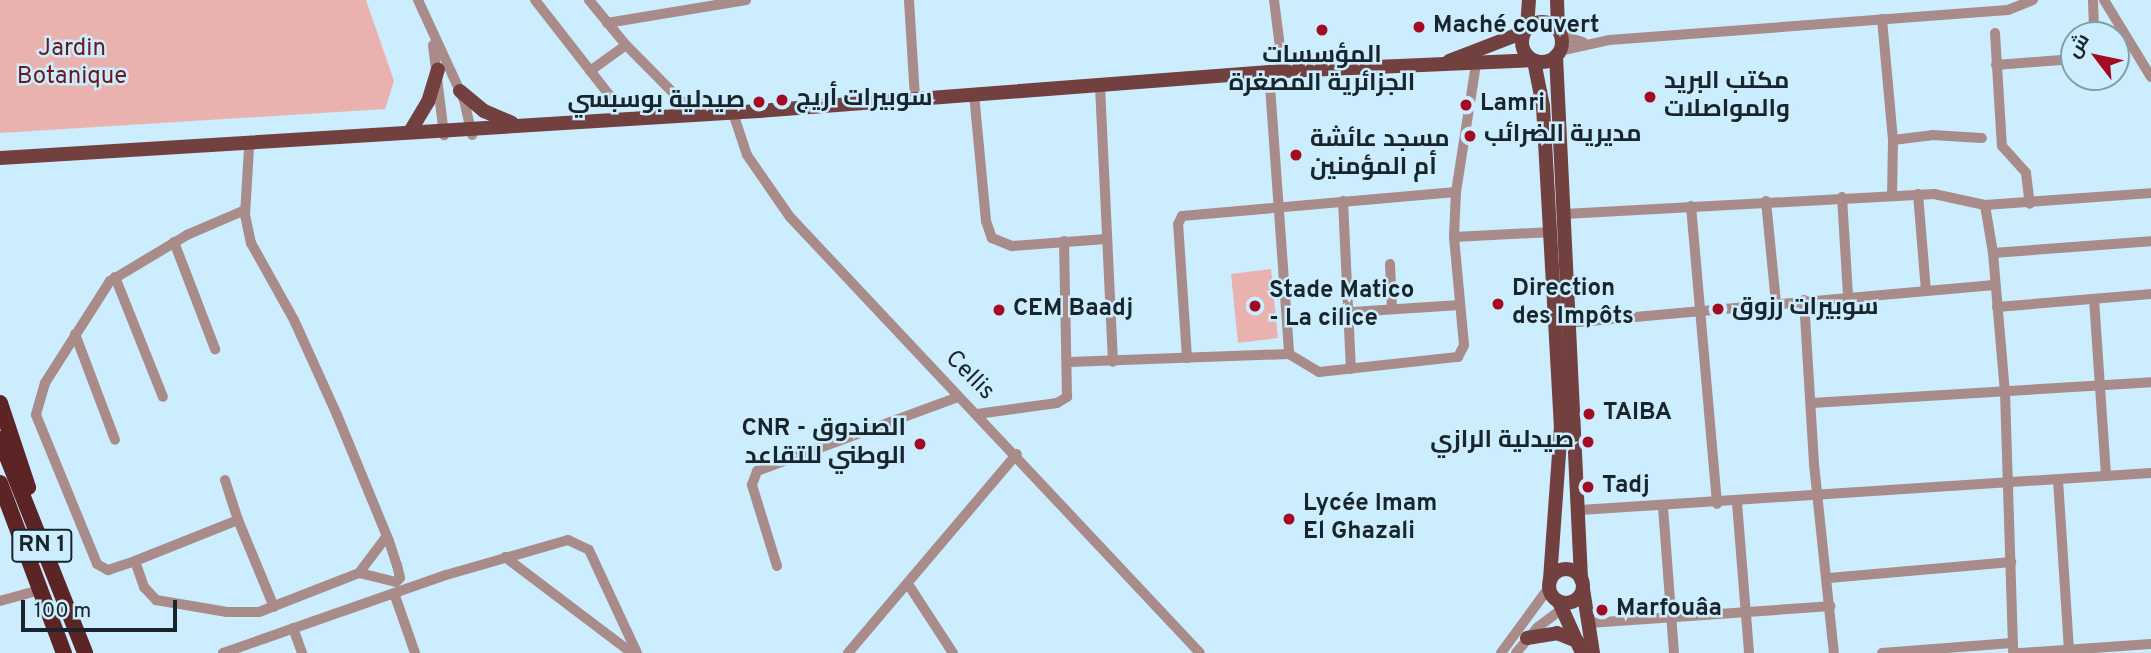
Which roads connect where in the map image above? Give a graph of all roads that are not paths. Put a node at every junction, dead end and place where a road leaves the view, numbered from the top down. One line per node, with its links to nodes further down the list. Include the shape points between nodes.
1 (418, 0): 16 (street)
2 (535, 0): 28 (street)
3 (589, 0): 14 (street)
4 (746, 0): 14 (street)
5 (909, 0): 34 (street)
6 (1274, 0): 29 (street)
7 (1529, 0): 15 (main road)
8 (1557, 0): 17 (main road)
9 (2033, 0): 12 (street, via 2008,10)
10 (2093, 0): 13 (street)
11 (2104, 0): 30 (street)
12 (1882, 19): 19 (street); 44 (street)
13 (2094, 21)
14 (607, 23): 20 (street)
15 (1526, 30): 17 (main road, via 1543,22); 22 (main road, via 1522,44); 24 (main road)
16 (431, 32): 27 (street); 32 (street)
17 (1559, 32): 19 (street); 21 (main road)
18 (1995, 33): 26 (street)
19 (1583, 43): 21 (street)
20 (626, 45): 28 (street); 37 (street)
21 (1558, 53): 22 (main road); 60 (main road)
22 (1533, 60): 25 (main road); 61 (main road, via 1542,95)
23 (2060, 60): 26 (street)
24 (1441, 64): 25 (main road); 29 (main road)
25 (1476, 64): 48 (street)
26 (1996, 65): 55 (street, via 2002,146 2026,173)
27 (438, 69): 40 (main road, via 428,102); 42 (street)
28 (590, 71): 35 (street)
29 (1276, 72): 31 (main road); 58 (street)
30 (2151, 77)
31 (1100, 86): 33 (main road); 63 (street)
32 (460, 91): 39 (main road, via 484,111); 41 (street)
33 (974, 94): 34 (main road); 64 (street, via 986,220 992,238 1012,246)
34 (915, 99): 36 (main road)
35 (613, 100)
36 (733, 113): 37 (main road); 94 (street, Cellis, via 747,155 790,217)
37 (695, 115): 38 (main road)
38 (625, 120): 39 (main road, via 610,117); 41 (main road, via 611,125)
39 (517, 125): 41 (main road)
40 (411, 130): 42 (main road); 46 (main road)
41 (472, 131): 42 (main road)
42 (443, 132): 45 (main road)
43 (1982, 138): 44 (street, via 1932,135)
44 (1893, 140): 51 (street)
45 (249, 148): 47 (main road); 59 (street)
46 (0, 158)
47 (0, 167)
48 (1456, 192): 53 (street); 62 (street)
49 (2151, 193): 55 (street)
50 (1918, 194): 51 (street); 56 (street, via 1973,199); 71 (street)
51 (1892, 196): 52 (street)
52 (1842, 197): 54 (street); 73 (street)
53 (1343, 201): 58 (street); 81 (street)
54 (1766, 201): 57 (street); 76 (street)
55 (2030, 204): 56 (street)
56 (1984, 205): 67 (street)
57 (1691, 206): 60 (street); 80 (street)
58 (1280, 208): 85 (street); 86 (street, via 1186,214 1179,219)
59 (245, 210): 66 (street); 115 (street, via 251,243 294,320)
60 (1564, 214): 82 (main road)
61 (1552, 232): 62 (street); 123 (main road, via 1561,426)
62 (1454, 237): 77 (street)
63 (1106, 239): 64 (street); 88 (street)
64 (1064, 241): 87 (street)
65 (2151, 241): 67 (street)
66 (174, 242): 69 (street); 84 (street)
67 (1993, 253): 70 (street)
68 (1390, 264): 79 (street)
69 (115, 277): 83 (street, via 102,289); 93 (street)
70 (1994, 285): 71 (street); 78 (street)
71 (1926, 291): 73 (street)
72 (2151, 294): 74 (street)
73 (1847, 296): 75 (street)
74 (2094, 299): 78 (street); 91 (street)
75 (1804, 300): 76 (street); 96 (street)
76 (1776, 303): 80 (street)
77 (1460, 305): 79 (street); 89 (street, via 1464,345 1458,358)
78 (1997, 307): 92 (street)
79 (1392, 309): 81 (street)
80 (1699, 311): 82 (street); 109 (street)
81 (1352, 312): 89 (street)
82 (1568, 323): 112 (main road)
83 (75, 334): 99 (street); 117 (street, via 39,395 36,415 97,564 108,570)
84 (215, 349)
85 (1289, 354): 86 (street); 89 (street, via 1311,371)
86 (1187, 358): 88 (street)
87 (1069, 362): 88 (street); 97 (street, via 1064,400)
88 (1113, 362)
89 (1351, 369)
90 (2151, 382): 91 (street)
91 (2099, 386): 92 (street); 102 (street)
92 (2005, 392): 96 (street, via 1956,391); 106 (street)
93 (163, 397)
94 (958, 397): 97 (street, Cellis); 119 (street, via 757,471 752,485)
95 (0, 403): 114 (highway, via 24,471)
96 (1812, 403): 108 (street)
97 (977, 414): 100 (street, Cellis)
98 (0, 439): 114 (highway, RN 1)
99 (115, 440)
100 (1017, 454): 122 (street); 148 (street, Cellis)
101 (2151, 473): 102 (street)
102 (2106, 476): 104 (street)
103 (225, 480): 113 (street)
104 (2057, 480): 106 (street); 139 (street)
105 (0, 483): 107 (highway, RN 1)
106 (2009, 483): 108 (street); 118 (street)
107 (4, 496): 125 (highway, RN 1)
108 (1820, 497): 110 (street); 121 (street)
109 (1717, 503): 110 (street); 111 (street)
110 (1737, 503): 131 (street)
111 (1663, 507): 112 (street); 132 (street)
112 (1580, 510): 124 (main road)
113 (238, 520): 117 (street); 130 (street)
114 (33, 524): 141 (highway, RN 1)
115 (387, 536): 120 (street); 120 (street, via 399,581)
116 (505, 557): 126 (street); 145 (street); 145 (street, via 568,540 584,545)
117 (135, 561): 130 (street, via 144,587 156,600 227,612)
118 (2011, 562): 121 (street); 138 (street)
119 (777, 566)
120 (359, 573): 130 (street)
121 (1829, 578): 129 (street)
122 (908, 584): 146 (street); 147 (street)
123 (1550, 584): 124 (main road, via 1557,572 1568,570); 128 (main road); 149 (street)
124 (1582, 584): 128 (main road); 133 (main road)
125 (40, 590): 127 (street); 140 (highway, RN 1)
126 (394, 593): 134 (street); 144 (street)
127 (0, 601)
128 (1564, 604): 135 (street); 137 (main road)
129 (1830, 606): 131 (street); 154 (street)
130 (274, 607)
131 (1743, 612): 132 (street); 153 (street)
132 (1672, 618): 133 (street); 152 (street)
133 (1589, 623): 151 (main road)
134 (293, 628): 142 (street); 143 (street)
135 (1527, 638): 137 (main road, via 1557,634); 150 (street)
136 (2151, 644): 139 (street)
137 (1579, 647)
138 (2012, 648): 155 (street)
139 (2069, 650): 156 (street)
140 (64, 653)
141 (85, 653)
142 (223, 653)
143 (302, 653)
144 (415, 653)
145 (634, 653)
146 (848, 653)
147 (953, 653)
148 (1200, 653)
149 (1501, 653)
150 (1516, 653)
151 (1593, 653)
152 (1674, 653)
153 (1749, 653)
154 (1834, 653)
155 (1882, 653)
156 (2020, 653)

